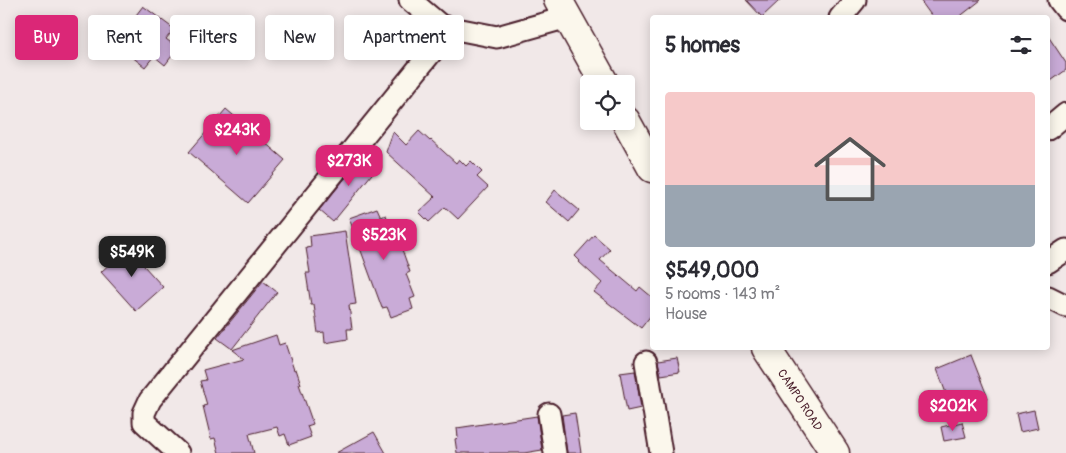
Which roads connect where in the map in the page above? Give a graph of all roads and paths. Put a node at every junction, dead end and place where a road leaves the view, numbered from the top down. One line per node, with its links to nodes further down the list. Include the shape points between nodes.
1 (410, 0): 6 (street)
2 (855, 0): 7 (street)
3 (1059, 0): 5 (street)
4 (563, 9): 8 (street, via 497,37); 10 (highway)
5 (1066, 9)
6 (427, 15)
7 (842, 15)
8 (464, 30)
9 (426, 60): 22 (street, via 150,400 144,422)
10 (600, 75)
11 (1066, 114): 12 (street)
12 (1050, 127)
13 (631, 130): 14 (highway)
14 (650, 164)
15 (1066, 250): 16 (street)
16 (1050, 261)
17 (1050, 298): 18 (street)
18 (1066, 306)
19 (767, 350): 25 (highway, CAMPO ROAD)
20 (646, 362): 24 (street)
21 (549, 414): 23 (street)
22 (178, 453)
23 (555, 453)
24 (661, 453)
25 (835, 453)

